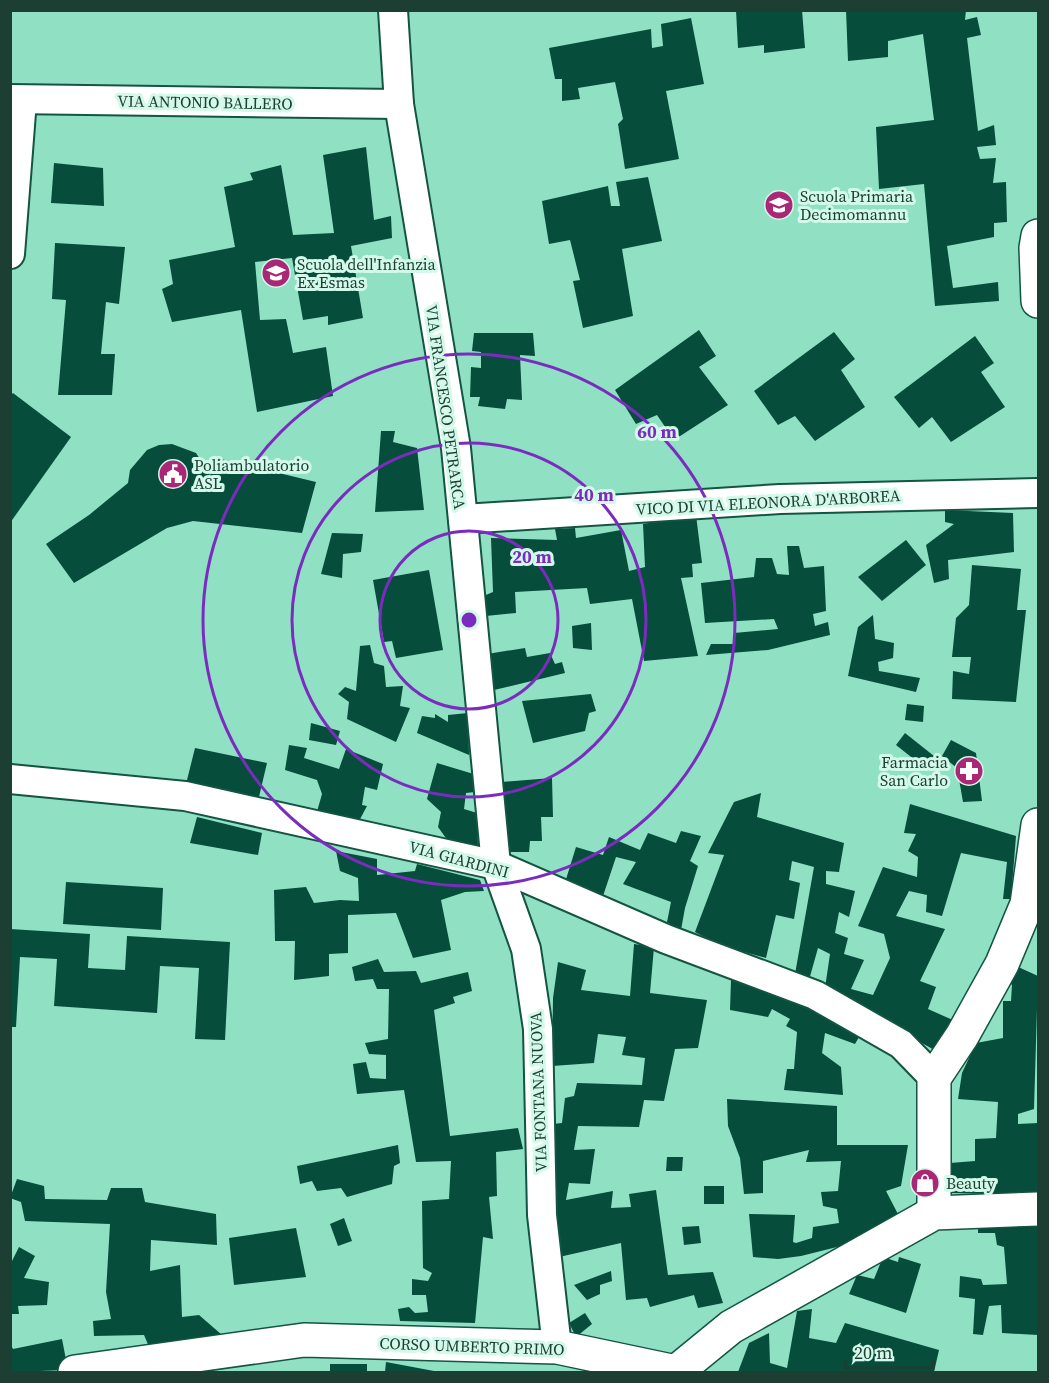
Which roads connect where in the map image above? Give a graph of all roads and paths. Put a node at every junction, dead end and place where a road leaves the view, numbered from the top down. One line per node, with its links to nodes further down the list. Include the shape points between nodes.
1 (393, 10): 3 (street, VIA FRANCESCO PETRARCA)
2 (16, 99): 3 (street, VIA ANTONIO BALLERO); 5 (street)
3 (399, 104): 8 (street, VIA FRANCESCO PETRARCA, via 456,448)
4 (1038, 236): 6 (street)
5 (10, 254)
6 (1038, 301)
7 (1038, 492): 8 (street, VICO DI VIA ELEONORA D'ARBOREA, via 780,499)
8 (463, 519): 11 (street, VIA FONTANA NUOVA)
9 (10, 779): 11 (street, VIA GIARDINI, via 185,796)
10 (1038, 825): 12 (street, via 1028,904 1002,964)
11 (495, 865): 12 (street, VIA GIARDINI, via 666,939 815,995 901,1044); 15 (street, VIA FONTANA NUOVA, via 526,949 537,1029 542,1215)
12 (934, 1078): 14 (street)
13 (1038, 1209): 14 (street, CORSO UMBERTO PRIMO)
14 (934, 1214): 17 (street, CORSO UMBERTO PRIMO, via 731,1327)
15 (557, 1347): 16 (street, CORSO UMBERTO PRIMO, via 304,1340); 17 (street, CORSO UMBERTO PRIMO)
16 (75, 1372)
17 (676, 1372)

